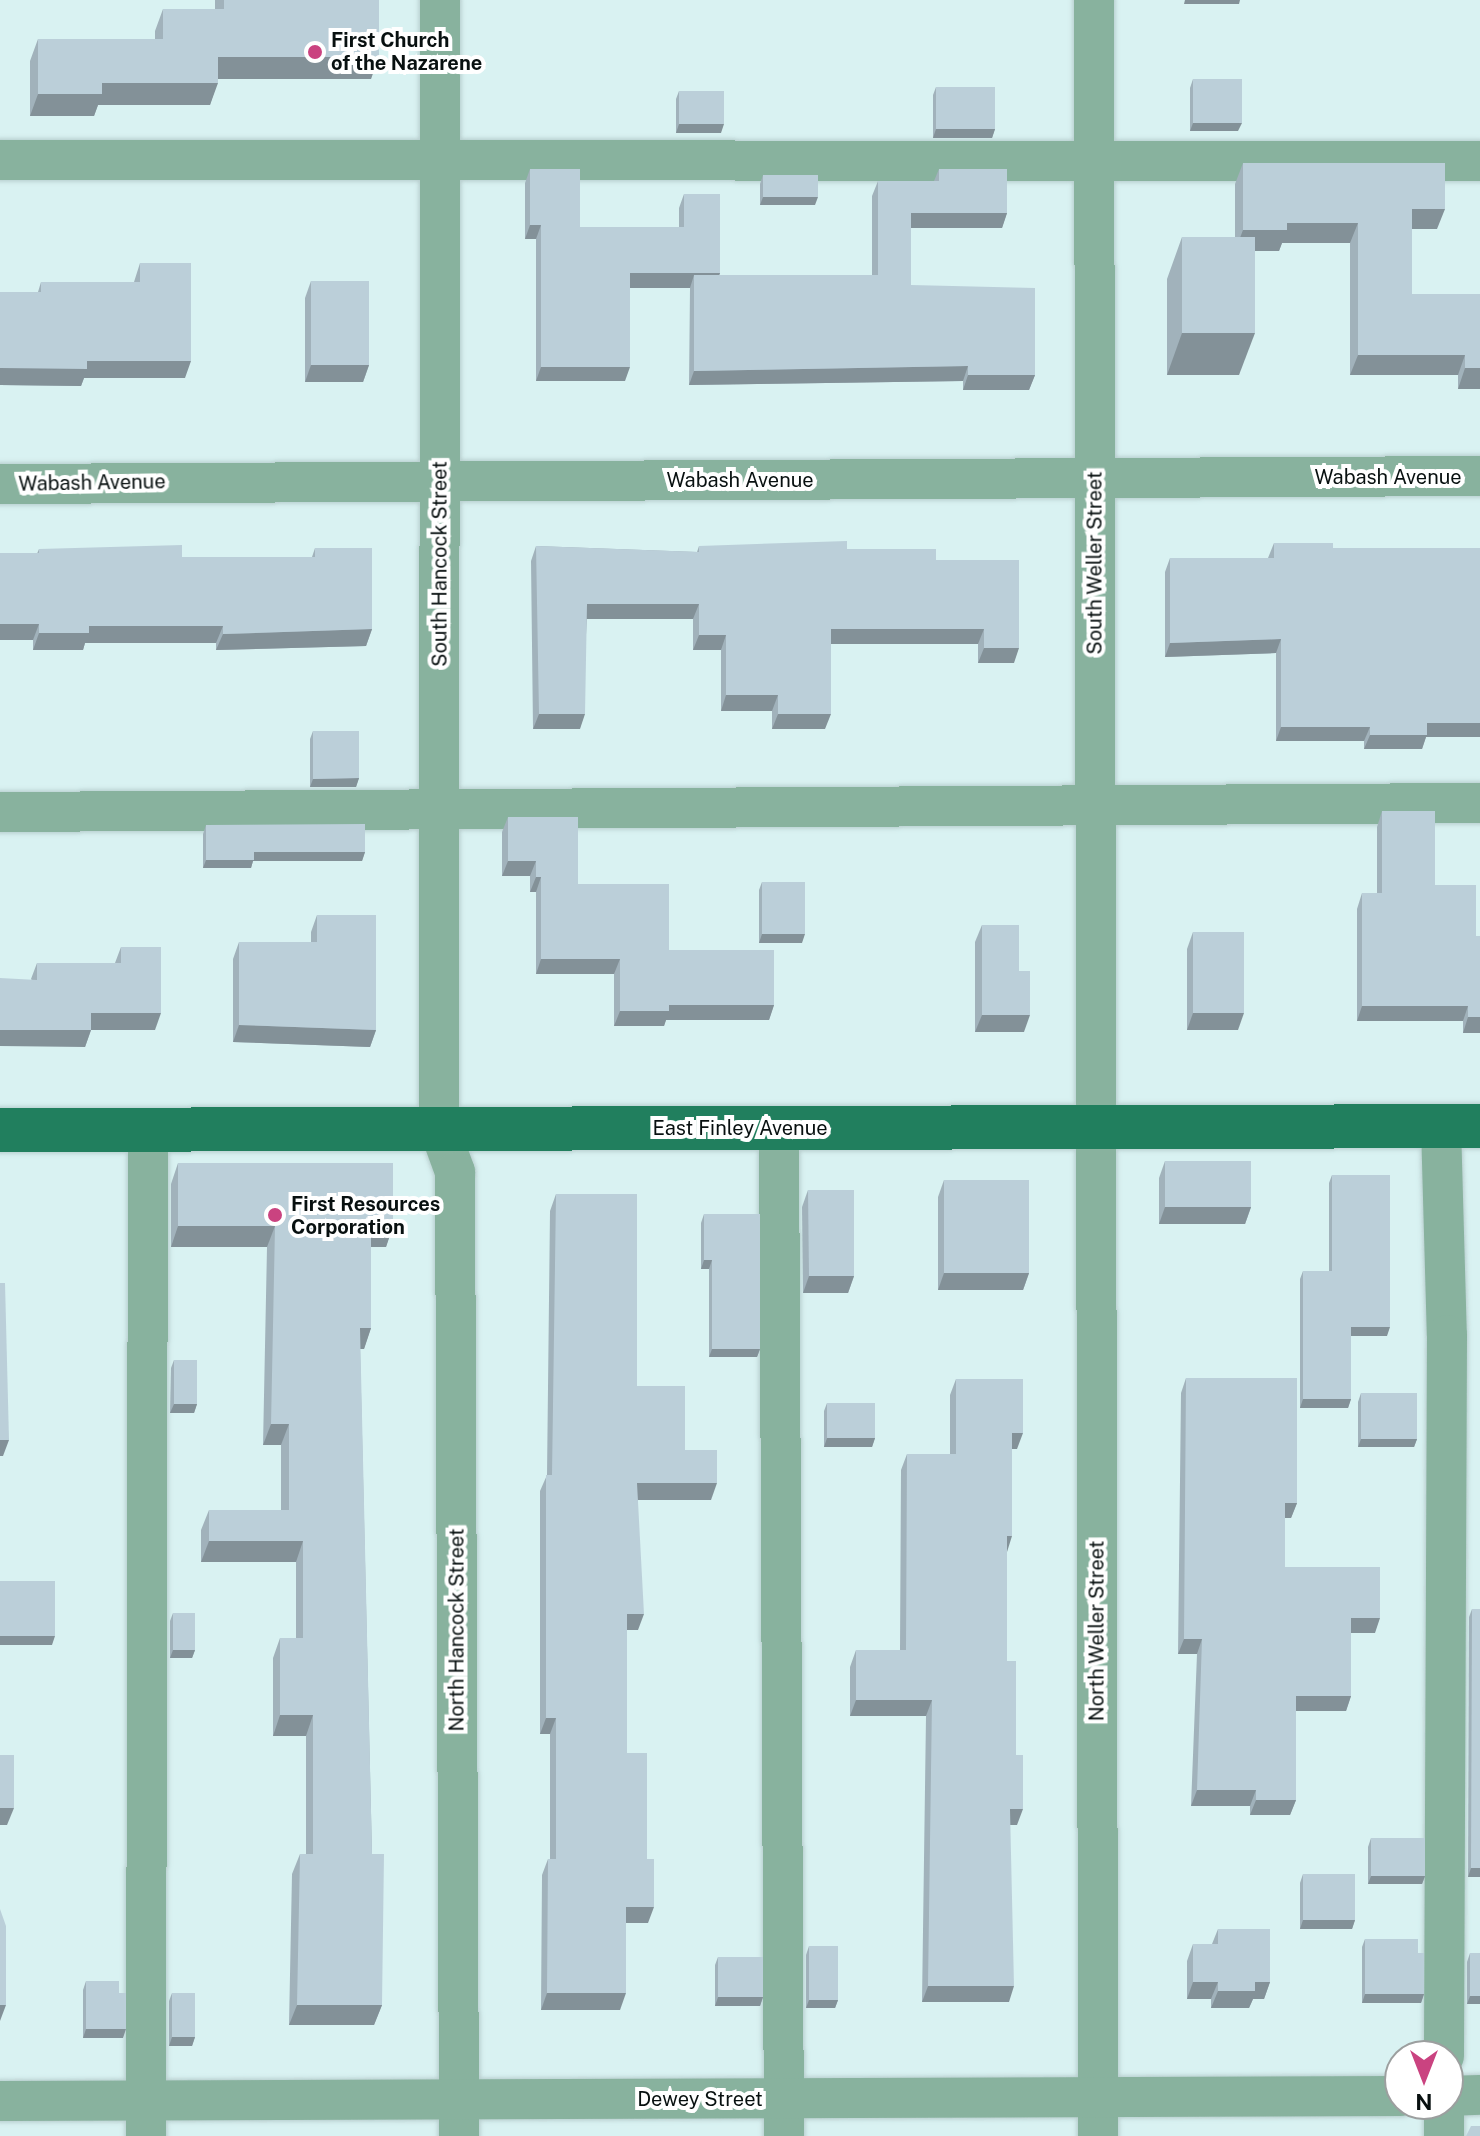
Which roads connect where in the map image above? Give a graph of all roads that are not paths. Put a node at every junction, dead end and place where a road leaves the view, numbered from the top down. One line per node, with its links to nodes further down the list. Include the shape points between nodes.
1 (440, 0): 3 (street, South Hancock Street)
2 (1094, 0): 4 (street, South Weller Street)
3 (440, 159): 4 (street); 5 (street); 9 (street, South Hancock Street)
4 (1094, 159): 6 (street); 8 (street, South Weller Street)
5 (0, 160)
6 (1480, 161)
7 (1480, 476): 8 (street, Wabash Avenue)
8 (1095, 479): 9 (street, Wabash Avenue); 12 (street, South Weller Street)
9 (440, 481): 10 (street, Wabash Avenue); 13 (street, South Hancock Street)
10 (0, 484)
11 (1480, 803): 12 (street)
12 (1095, 805): 13 (street); 15 (street, South Weller Street)
13 (439, 809): 14 (street); 17 (street, South Hancock Street)
14 (0, 812)
15 (1095, 1126): 16 (main road, East Finley Avenue); 18 (main road, East Finley Avenue); 24 (street, North Weller Street)
16 (1460, 1126): 21 (street, via 1447,1335)
17 (439, 1128): 18 (main road, East Finley Avenue); 19 (main road, East Finley Avenue); 26 (street, North Hancock Street, via 455,1172)
18 (779, 1128): 27 (street)
19 (148, 1129): 20 (main road, East Finley Avenue); 25 (street)
20 (0, 1130)
21 (1444, 2040)
22 (1384, 2097): 24 (street, Dewey Street)
23 (0, 2101): 25 (street, Dewey Street)
24 (1098, 2117): 27 (street, Dewey Street)
25 (146, 2118): 26 (street, Dewey Street)
26 (459, 2118): 27 (street, Dewey Street)
27 (784, 2118)

